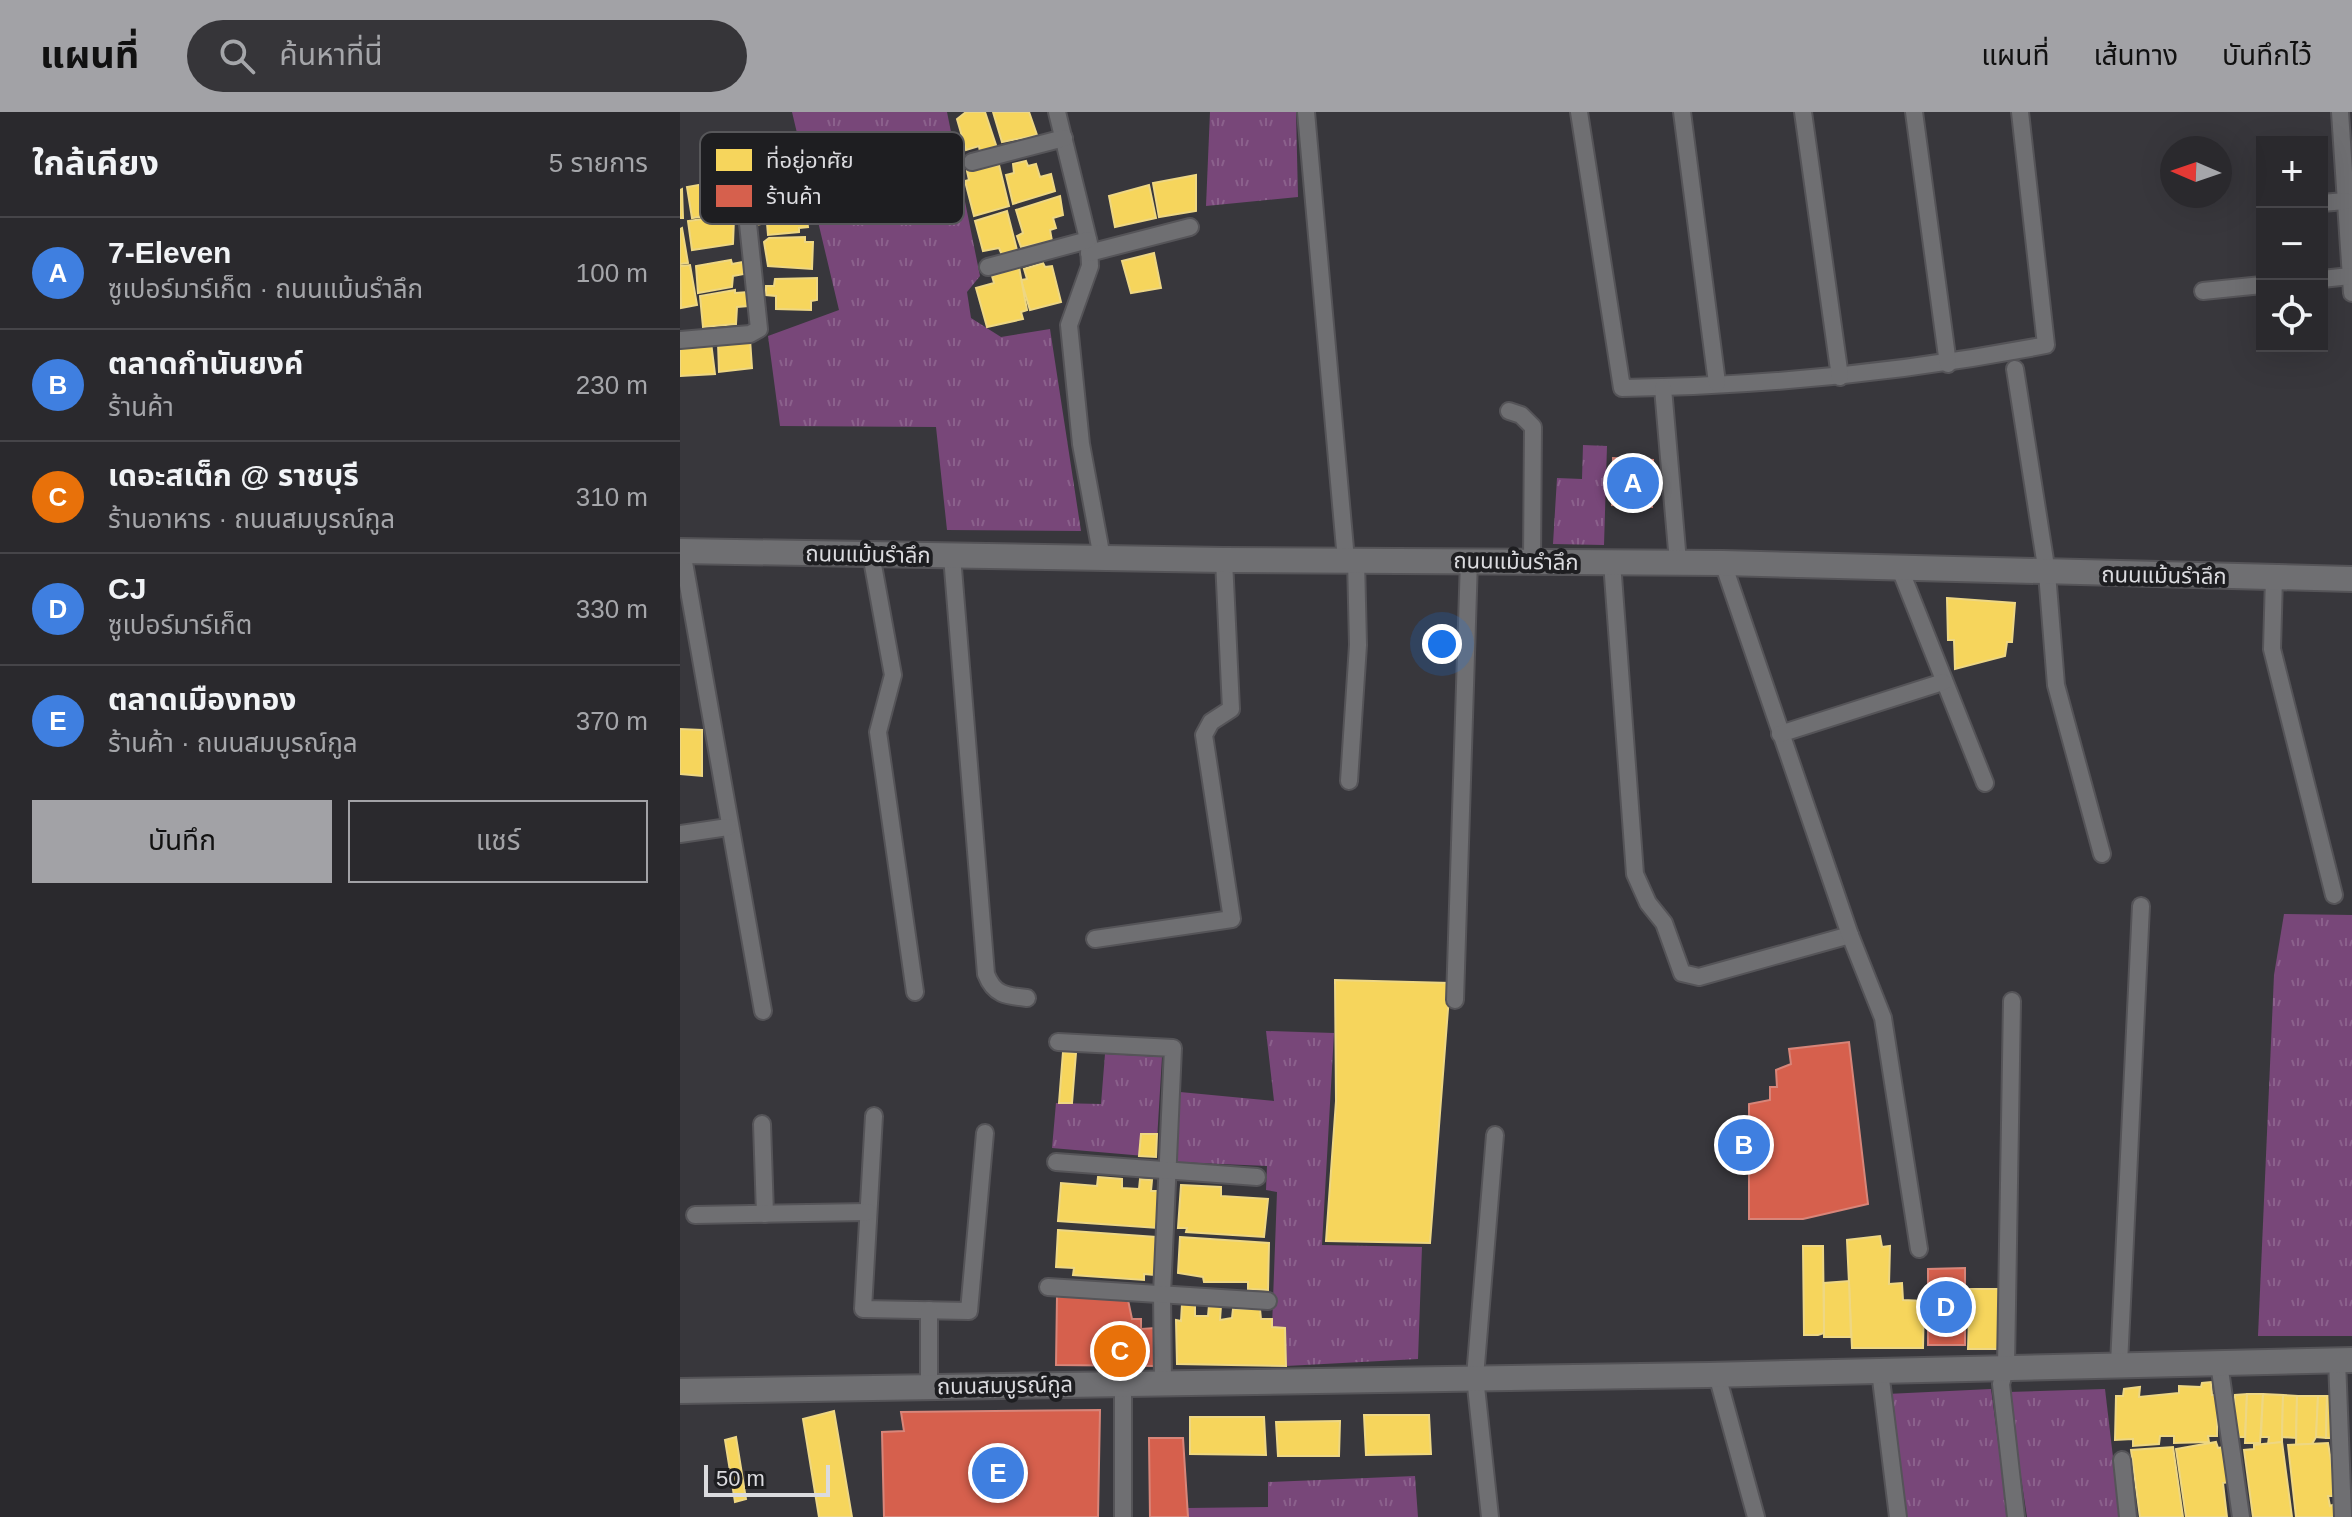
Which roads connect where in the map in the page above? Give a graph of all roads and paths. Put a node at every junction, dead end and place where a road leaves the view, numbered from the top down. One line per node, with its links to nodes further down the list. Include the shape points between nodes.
1 (1057, 112): 9 (street)
2 (1306, 112): 33 (street)
3 (1579, 112): 26 (street, via 1622,388)
4 (1682, 112): 25 (street)
5 (1803, 112): 24 (street)
6 (1914, 112): 22 (street)
7 (2020, 112): 22 (street, via 2046,345)
8 (2340, 112): 11 (street)
9 (1064, 138): 10 (street); 15 (street)
10 (972, 162)
11 (2345, 201): 12 (street); 18 (street)
12 (2328, 202)
13 (748, 224): 21 (street, via 759,329)
14 (1190, 227): 15 (street)
15 (1088, 247): 16 (street); 31 (street, via 1090,266 1069,325 1081,444)
16 (988, 267)
17 (2327, 280): 18 (street)
18 (2351, 285)
19 (2256, 286): 20 (street)
20 (2203, 291)
21 (680, 340)
22 (1948, 364): 24 (street)
23 (2015, 369): 40 (street)
24 (1840, 377): 25 (street)
25 (1717, 383): 26 (street)
26 (1663, 388): 37 (street)
27 (1509, 411): 35 (street, via 1533,427)
28 (681, 551): 29 (street, ถนนแม้นรำลึก); 47 (street)
29 (871, 554): 30 (street, ถนนแม้นรำลึก); 54 (street, via 893,675 878,732)
30 (952, 556): 31 (street, ถนนแม้นรำลึก); 55 (street, via 986,974 1003,996)
31 (1102, 558): 32 (street, ถนนแม้นรำลึก)
32 (1224, 560): 33 (street, ถนนแม้นรำลึก); 53 (street, via 1231,709 1211,722 1204,735 1232,919)
33 (1351, 560): 34 (street, ถนนแม้นรำลึก); 45 (street, via 1358,645)
34 (1469, 560): 35 (street, ถนนแม้นรำลึก); 56 (street)
35 (1532, 561): 36 (street, ถนนแม้นรำลึก)
36 (1612, 562): 37 (street, ถนนแม้นรำลึก); 52 (street, via 1635,874 1664,923 1682,973 1699,977)
37 (1678, 562): 38 (street, ถนนแม้นรำลึก)
38 (1723, 563): 39 (street, ถนนแม้นรำลึก); 44 (street)
39 (1900, 569): 40 (street, ถนนแม้นรำลึก); 43 (street)
40 (2047, 573): 41 (street, ถนนแม้นรำลึก); 49 (street, via 2056,685)
41 (2274, 577): 42 (street, ถนนแม้นรำลึก); 50 (street, via 2272,649)
42 (2352, 579)
43 (1943, 682): 44 (street); 46 (street)
44 (1780, 734): 52 (street)
45 (1349, 781)
46 (1985, 783)
47 (728, 827): 48 (street); 58 (street)
48 (680, 834)
49 (2102, 854)
50 (2334, 895)
51 (2141, 906): 77 (street)
52 (1850, 935): 70 (street, via 1883,1018)
53 (1095, 939)
54 (915, 992)
55 (1027, 998)
56 (1455, 1000)
57 (2012, 1001): 78 (street)
58 (763, 1011)
59 (1058, 1042): 65 (street, via 1173,1048)
60 (874, 1116): 67 (street)
61 (762, 1124): 68 (street)
62 (985, 1133): 74 (street, via 969,1311)
63 (1495, 1135): 81 (street)
64 (1056, 1162): 65 (street)
65 (1167, 1170): 66 (street); 72 (street)
66 (1257, 1177)
67 (868, 1212): 68 (street); 74 (street, via 863,1309)
68 (765, 1214): 69 (street)
69 (695, 1215)
70 (1919, 1249)
71 (1048, 1287): 72 (street)
72 (1162, 1294): 73 (street); 82 (street)
73 (1268, 1301)
74 (929, 1310): 84 (street)
75 (2344, 1360): 76 (street, ถนนสมบูรณ์กูล); 94 (street)
76 (2219, 1363): 77 (street, ถนนสมบูรณ์กูล); 93 (street)
77 (2119, 1364): 78 (street, ถนนสมบูรณ์กูล)
78 (2006, 1366): 79 (street, ถนนสมบูรณ์กูล); 91 (street, via 2001,1384)
79 (1880, 1371): 80 (street, ถนนสมบูรณ์กูล); 90 (street)
80 (1717, 1375): 81 (street, ถนนสมบูรณ์กูล); 89 (street)
81 (1475, 1377): 82 (street, ถนนสมบูรณ์กูล); 88 (street)
82 (1163, 1383): 83 (street, ถนนสมบูรณ์กูล)
83 (1123, 1384): 84 (street, ถนนสมบูรณ์กูล); 87 (street)
84 (929, 1386): 85 (street, ถนนสมบูรณ์กูล)
85 (680, 1391)
86 (2122, 1460): 92 (street)
87 (1123, 1517)
88 (1490, 1517)
89 (1756, 1517)
90 (1898, 1517)
91 (2016, 1517)
92 (2128, 1517)
93 (2241, 1517)
94 (2343, 1517)

